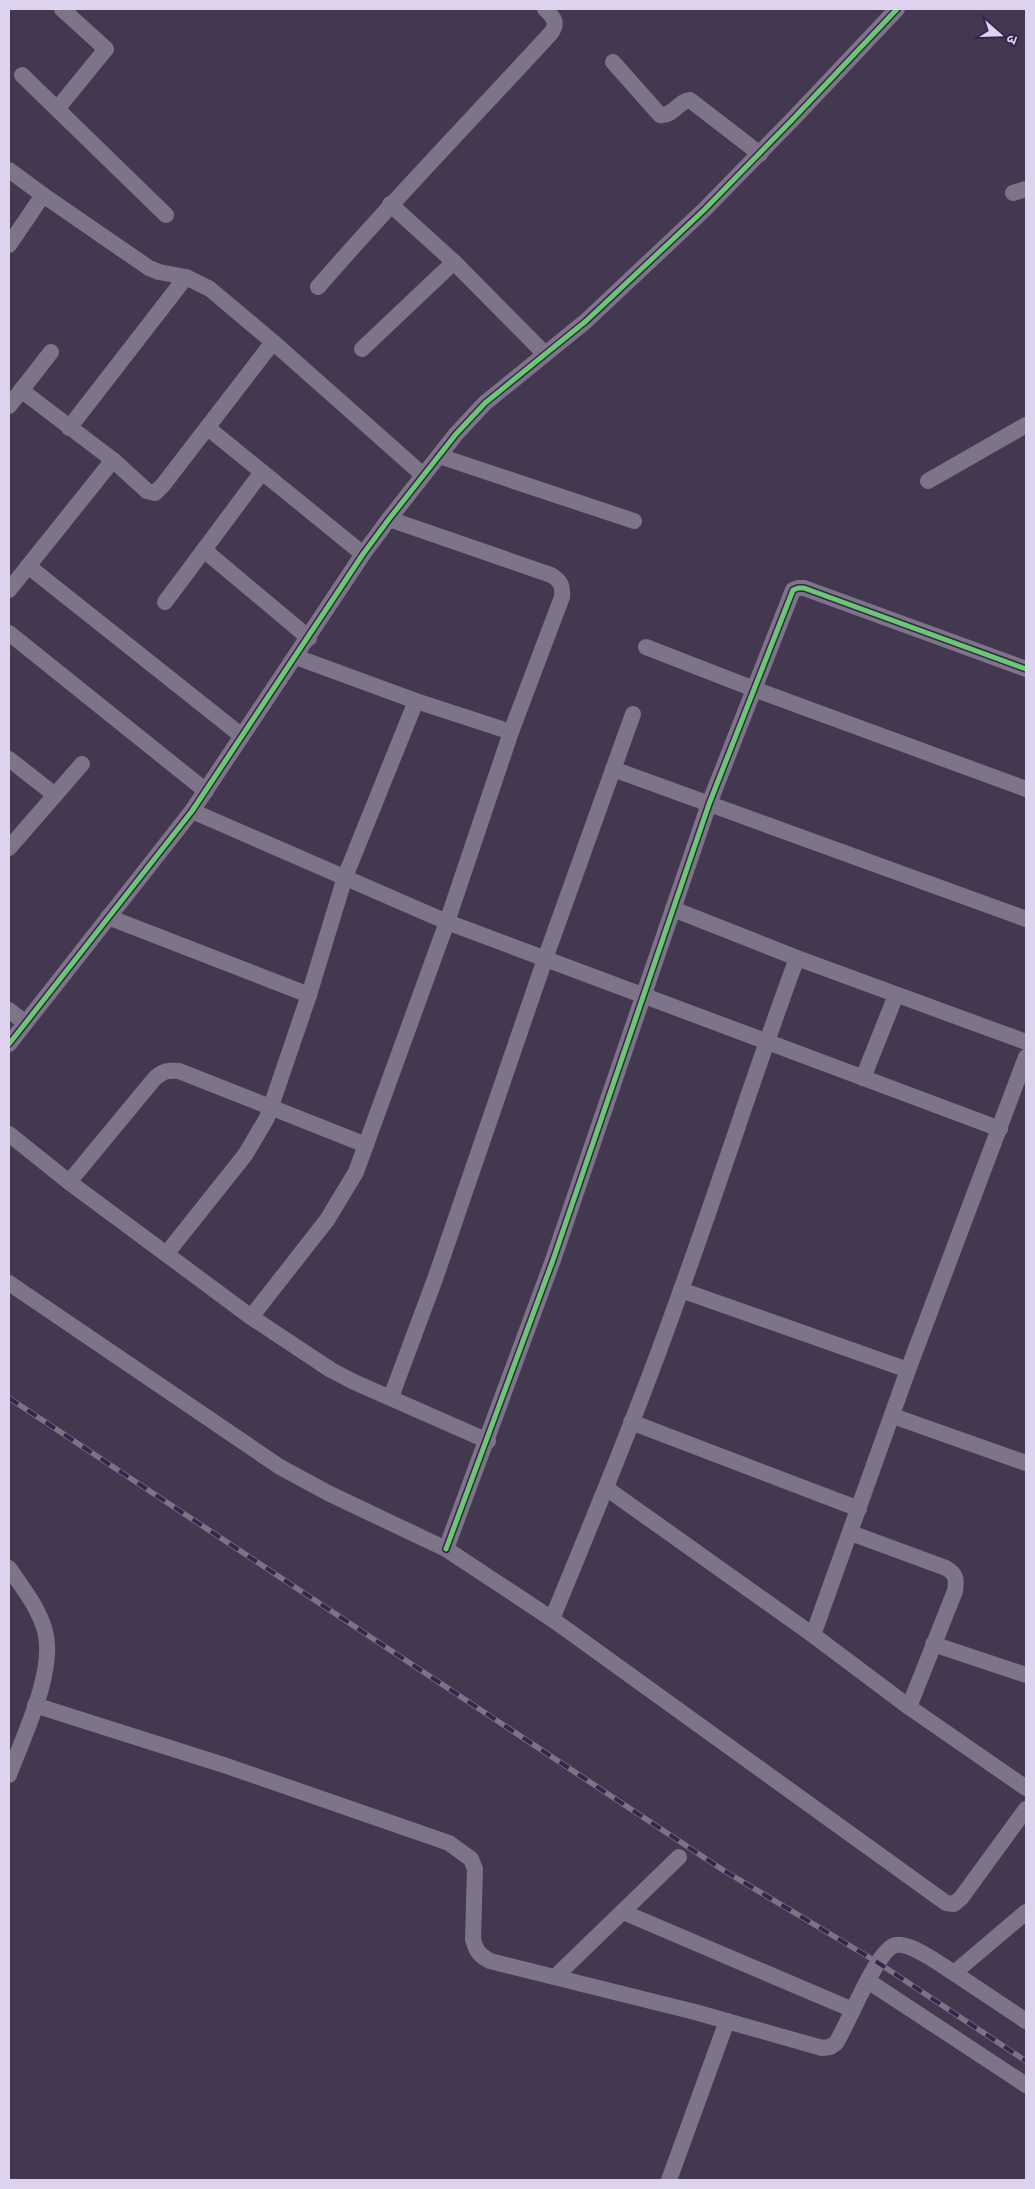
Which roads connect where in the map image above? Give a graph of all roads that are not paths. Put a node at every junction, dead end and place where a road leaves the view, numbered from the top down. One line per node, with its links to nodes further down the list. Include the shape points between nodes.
1 (62, 9): 6 (street, via 106,49)
2 (545, 9): 10 (street, via 556,21 551,33)
3 (897, 9): 7 (street)
4 (613, 62): 7 (street, via 660,115 669,114 690,100)
5 (22, 75): 6 (street)
6 (57, 109): 11 (street)
7 (760, 154): 19 (street, via 586,321)
8 (9, 170): 9 (street)
9 (44, 195): 12 (street); 14 (street, via 149,268)
10 (390, 204): 13 (street); 15 (street)
11 (166, 215)
12 (9, 245)
13 (454, 262): 17 (street); 19 (street)
14 (186, 277): 16 (street, via 210,289); 23 (street)
15 (318, 287)
16 (273, 342): 24 (street); 28 (street)
17 (362, 349)
18 (51, 352): 20 (street)
19 (545, 354): 25 (street, via 485,403)
20 (21, 390): 21 (street); 23 (street)
21 (9, 406)
22 (1026, 425): 29 (street)
23 (70, 428): 26 (street)
24 (208, 428): 26 (street, via 155,493 147,491); 27 (street)
25 (439, 456): 28 (street); 31 (street)
26 (113, 460): 34 (street)
27 (262, 472): 32 (street); 33 (street)
28 (423, 475): 30 (street)
29 (928, 481)
30 (389, 518): 33 (street); 45 (street, via 559,579 563,587 562,597)
31 (634, 522)
32 (204, 550): 36 (street); 38 (street)
33 (363, 554): 38 (street)
34 (28, 566): 35 (street); 46 (street)
35 (9, 590)
36 (165, 602)
37 (9, 633): 51 (street)
38 (308, 638): 40 (street)
39 (646, 647): 42 (street)
40 (296, 657): 43 (street); 46 (street)
41 (1026, 669): 42 (street, via 798,588 793,590)
42 (754, 689): 50 (street); 53 (street)
43 (416, 701): 45 (street); 56 (street)
44 (633, 714): 49 (street)
45 (512, 732): 60 (street)
46 (242, 736): 51 (street)
47 (9, 759): 52 (street)
48 (82, 764): 52 (street)
49 (613, 769): 53 (street); 62 (street)
50 (1026, 789)
51 (206, 791): 54 (street)
52 (55, 795): 55 (street)
53 (709, 804): 57 (street); 59 (street)
54 (192, 811): 56 (street); 58 (street)
55 (9, 848)
56 (345, 877): 60 (street); 63 (street)
57 (673, 909): 61 (street); 64 (street)
58 (108, 917): 63 (street); 67 (street)
59 (1026, 918)
60 (447, 922): 62 (street); 76 (street)
61 (796, 958): 65 (street); 68 (street)
62 (545, 959): 64 (street); 83 (street)
63 (309, 995): 73 (street)
64 (643, 995): 68 (street); 86 (street)
65 (896, 995): 69 (street); 72 (street)
66 (9, 1010): 67 (street)
67 (24, 1022): 70 (street)
68 (766, 1042): 72 (street); 80 (street)
69 (1026, 1042)
70 (9, 1044)
71 (1026, 1057): 74 (street)
72 (863, 1078): 74 (street)
73 (272, 1106): 76 (street); 77 (street, via 179,1071 162,1072); 78 (street, via 258,1137)
74 (1000, 1129): 82 (street)
75 (9, 1134): 77 (street)
76 (366, 1145): 81 (street, via 356,1172 335,1208)
77 (69, 1182): 78 (street)
78 (167, 1254): 81 (street)
79 (9, 1284): 91 (street, via 280,1467)
80 (681, 1290): 82 (street); 85 (street)
81 (251, 1317): 83 (street, via 331,1370)
82 (908, 1370): 84 (street)
83 (391, 1398): 86 (street)
84 (893, 1416): 87 (street); 89 (street)
85 (631, 1422): 88 (street); 89 (street)
86 (488, 1441): 91 (street)
87 (1026, 1463)
88 (606, 1488): 93 (street); 94 (street)
89 (858, 1510): 90 (street)
90 (851, 1533): 94 (street); 95 (street, via 954,1573 957,1581 955,1591)
91 (446, 1549): 93 (street)
92 (9, 1568): 97 (street, via 46,1631 48,1655)
93 (552, 1619): 102 (street, via 946,1903 954,1904 961,1898)
94 (813, 1635): 98 (street)
95 (933, 1644): 96 (street); 98 (street)
96 (1026, 1676)
97 (35, 1705): 99 (street); 107 (street, via 224,1765 449,1843 471,1859 475,1869 475,1950 490,1961)
98 (909, 1707): 101 (street)
99 (13, 1753): 100 (street)
100 (9, 1775)
101 (1026, 1788)
102 (1024, 1816)
103 (679, 1856): 104 (street)
104 (623, 1912): 107 (street); 109 (street)
105 (1026, 1912): 106 (street)
106 (954, 1973): 108 (street, via 916,1950 895,1945 887,1949 877,1962); 111 (street)
107 (555, 1978): 110 (street)
108 (868, 1981): 109 (street); 112 (street)
109 (853, 2010): 110 (street, via 841,2035 830,2047 822,2048)
110 (727, 2021): 113 (street)
111 (1026, 2021)
112 (1026, 2085)
113 (669, 2180)

